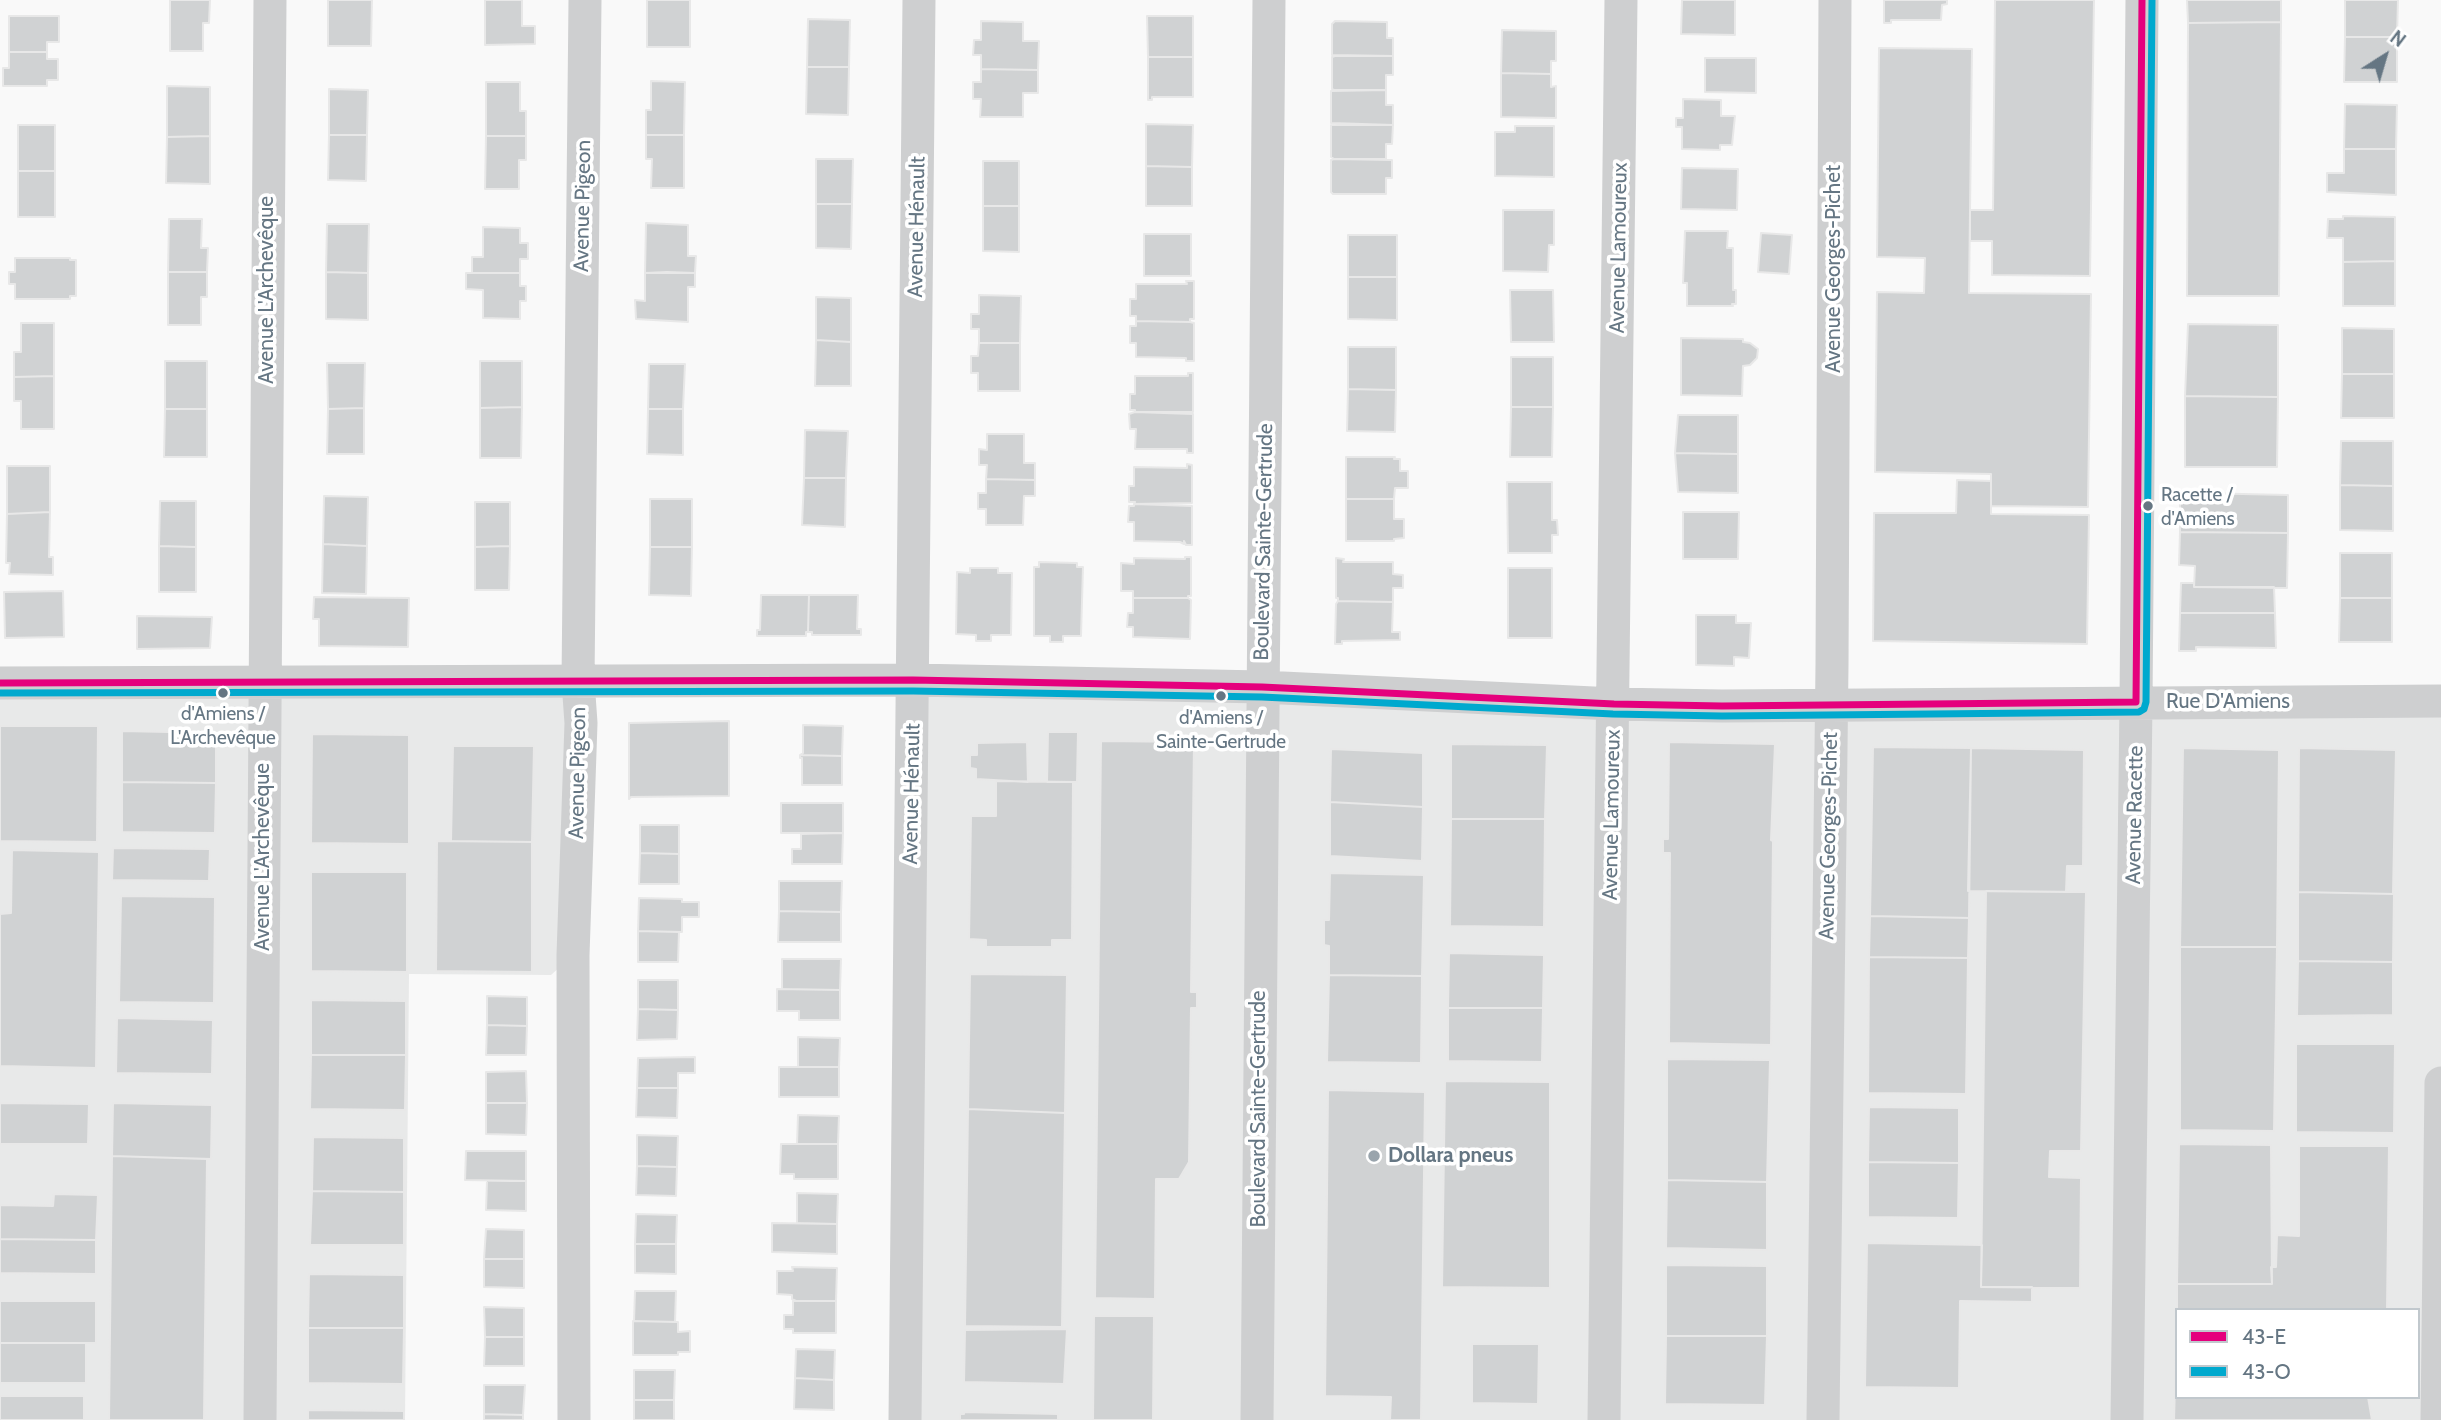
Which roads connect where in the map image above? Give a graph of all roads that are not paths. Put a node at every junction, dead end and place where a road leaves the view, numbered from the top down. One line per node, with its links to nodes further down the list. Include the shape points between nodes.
1 (270, 0): 8 (street, Avenue L'Archevêque)
2 (585, 0): 10 (street, Avenue Pigeon)
3 (919, 0): 9 (street, Avenue Hénault)
4 (1269, 0): 12 (street, Boulevard Sainte-Gertrude)
5 (1621, 0): 15 (street, Avenue Lamoureux)
6 (1835, 0): 16 (street, Avenue Georges-Pichet)
7 (2142, 0): 14 (street, Avenue Racette)
8 (263, 680): 10 (street, Rue D'Amiens); 11 (street, Rue D'Amiens); 18 (street, Avenue L'Archevêque)
9 (913, 680): 10 (street, Rue D'Amiens); 12 (street, Rue D'Amiens); 20 (street, Avenue Hénault)
10 (578, 681): 19 (street, Avenue Pigeon, via 581,723 573,954)
11 (0, 683)
12 (1262, 687): 15 (street, Rue D'Amiens); 21 (street, Boulevard Sainte-Gertrude)
13 (2441, 701): 14 (street, Rue D'Amiens)
14 (2136, 702): 16 (street, Rue D'Amiens); 24 (street, Avenue Racette)
15 (1614, 704): 16 (street, Rue D'Amiens); 22 (street, Avenue Lamoureux)
16 (1830, 704): 23 (street, Avenue Georges-Pichet)
17 (2441, 1083): 25 (street)
18 (260, 1420)
19 (574, 1420)
20 (905, 1420)
21 (1257, 1420)
22 (1604, 1420)
23 (1823, 1420)
24 (2127, 1420)
25 (2437, 1420)

